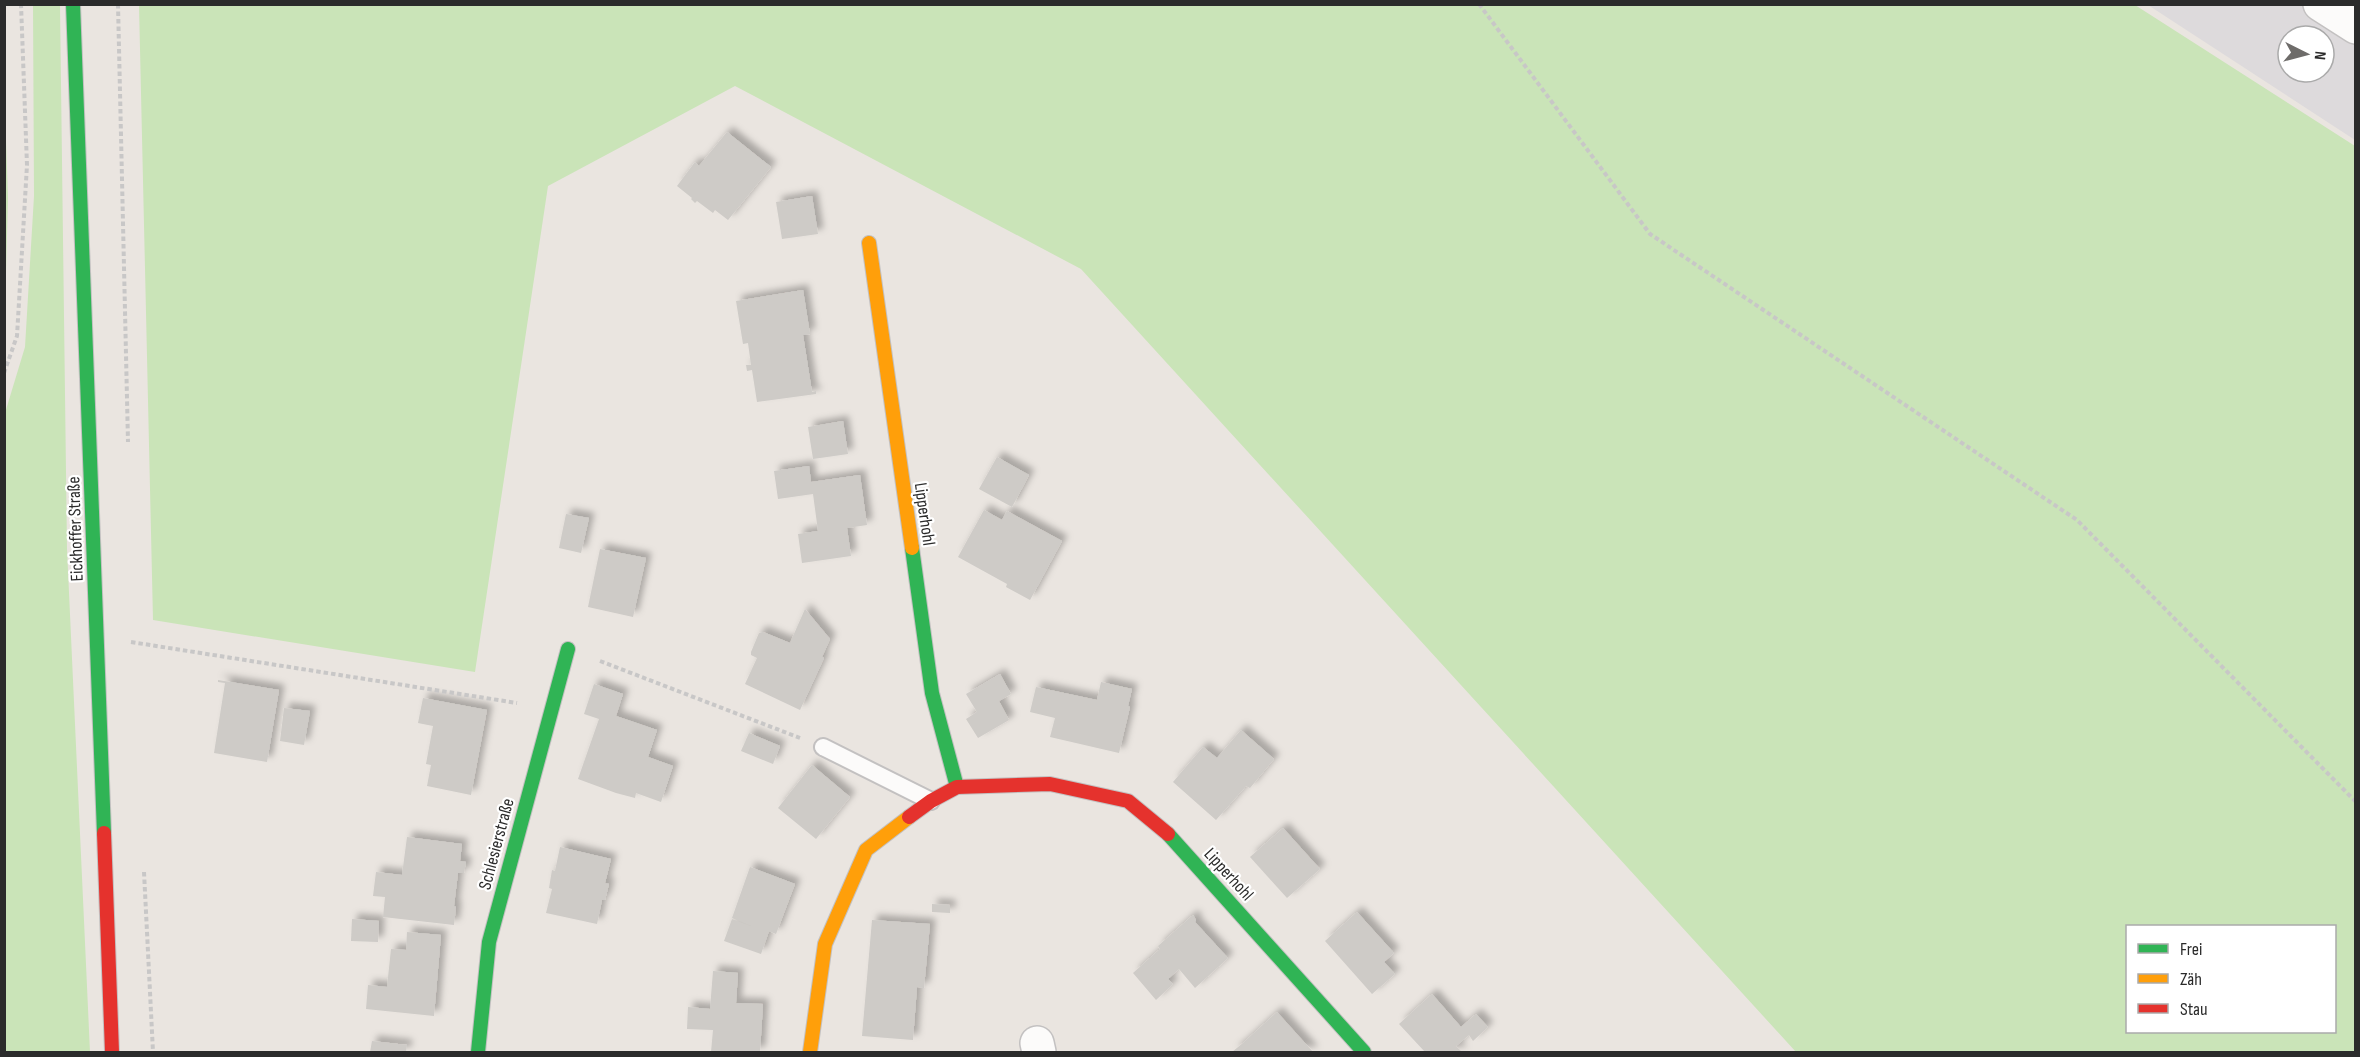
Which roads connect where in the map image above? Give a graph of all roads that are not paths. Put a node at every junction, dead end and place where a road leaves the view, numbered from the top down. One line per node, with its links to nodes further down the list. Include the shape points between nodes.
1 (73, 4): 9 (street, Eickhoffer Straße)
2 (2320, 4): 3 (street)
3 (2355, 27)
4 (869, 243): 7 (street, Lipperhohl, via 932,693)
5 (568, 649): 10 (street, Schlesierstraße, via 489,942)
6 (823, 747): 8 (lane)
7 (957, 787): 8 (street, Lipperhohl); 12 (street, Lipperhohl, via 1050,784 1128,801 1168,834)
8 (931, 801): 11 (street, Lipperhohl, via 866,850 825,944)
9 (112, 1053)
10 (478, 1053)
11 (810, 1053)
12 (1364, 1053)

